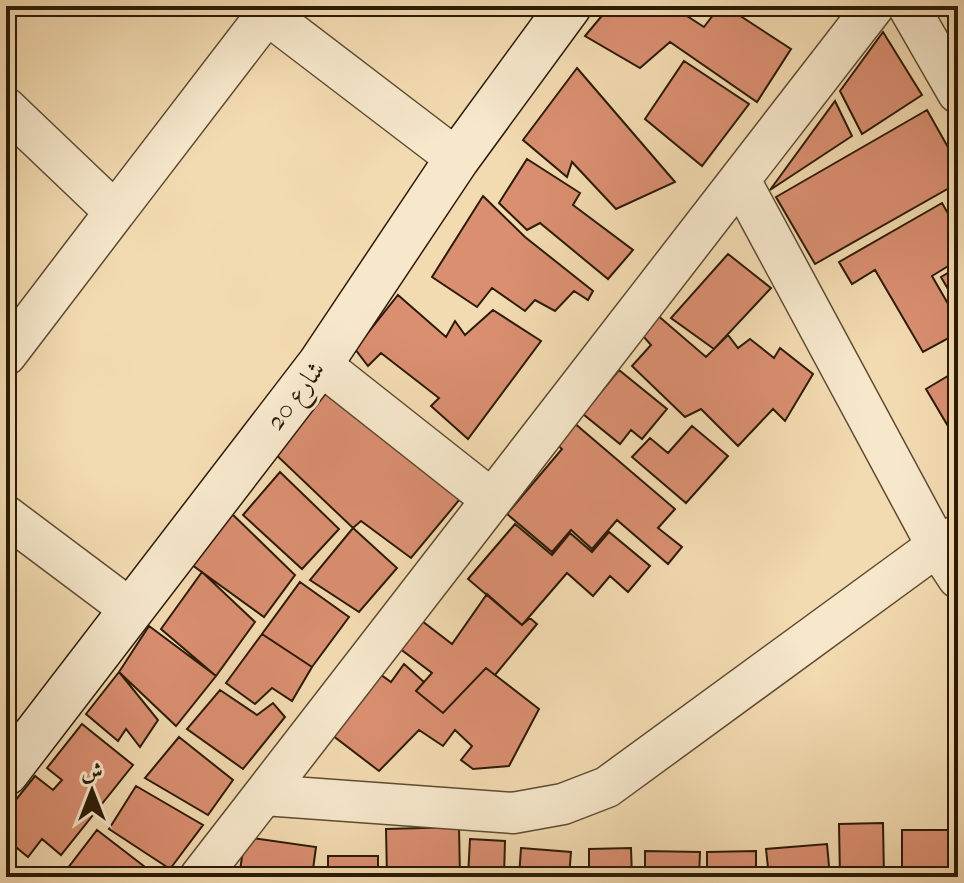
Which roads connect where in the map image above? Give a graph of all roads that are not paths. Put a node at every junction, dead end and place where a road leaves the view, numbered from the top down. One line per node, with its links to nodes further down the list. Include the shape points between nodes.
1 (569, 6): 7 (street, شارع 20)
2 (874, 6): 8 (street)
3 (908, 6): 5 (street)
4 (270, 10): 7 (street); 9 (street)
5 (958, 93)
6 (6, 108): 9 (street)
7 (457, 159): 11 (street, شارع 20)
8 (741, 182): 12 (street); 14 (street)
9 (115, 212): 10 (street)
10 (6, 355)
11 (320, 364): 12 (street); 15 (street, شارع 20)
12 (491, 499): 17 (street)
13 (6, 516): 15 (street)
14 (951, 553): 17 (street, via 607,787 563,804 513,813)
15 (130, 609): 16 (street, شارع 20)
16 (6, 773)
17 (264, 795): 18 (street)
18 (200, 877)

